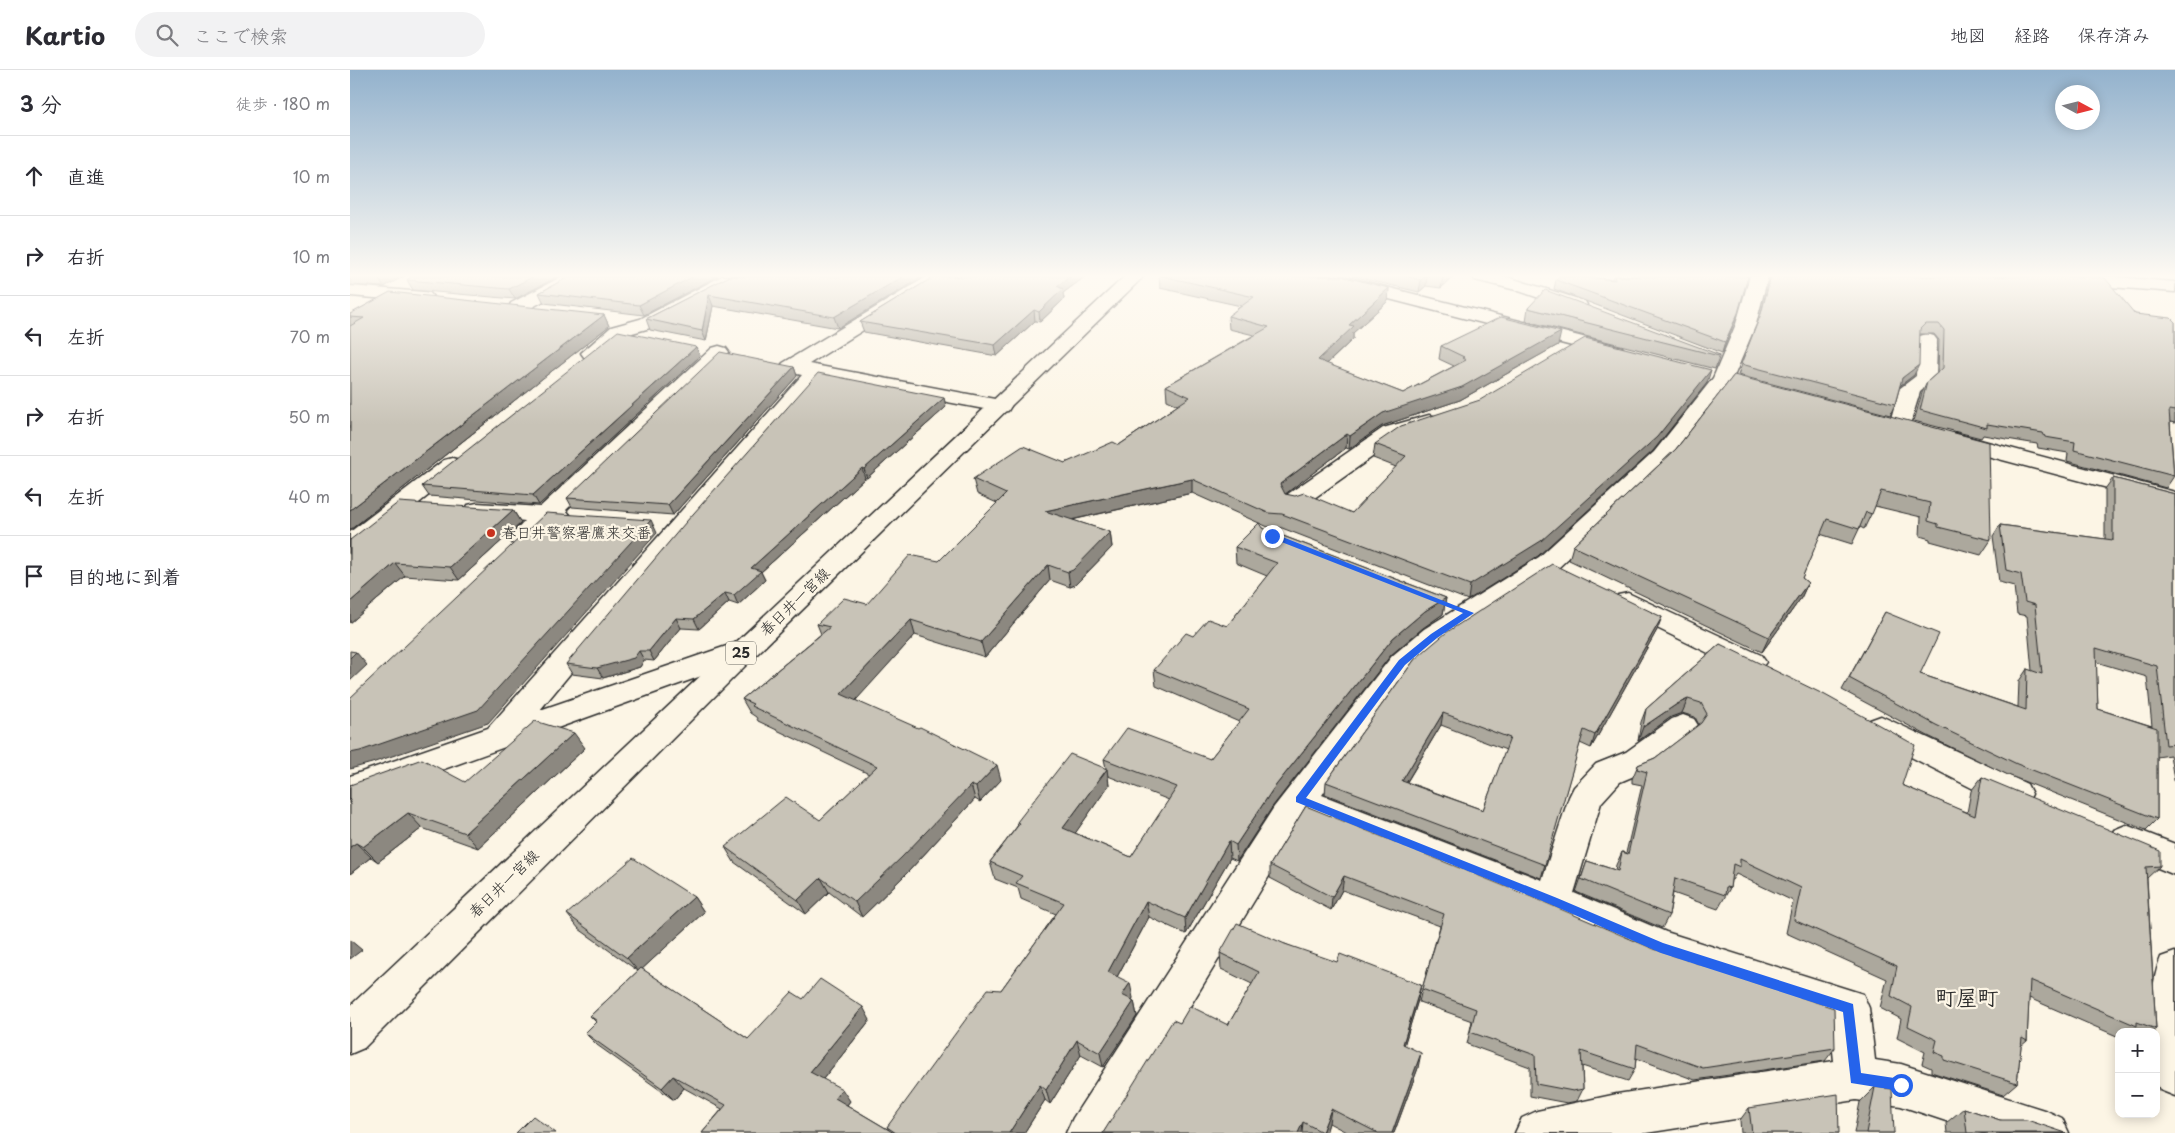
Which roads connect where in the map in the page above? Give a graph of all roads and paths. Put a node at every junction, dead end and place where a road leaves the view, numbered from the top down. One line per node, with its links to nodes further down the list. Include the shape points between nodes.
1 (613, 326): 13 (street)
2 (618, 326): 3 (street, via 651,331)
3 (659, 326)
4 (852, 326): 14 (street, via 781,365)
5 (1083, 326): 15 (street, 春日井一宮線 / 25)
6 (1516, 326): 9 (street)
7 (1745, 326): 27 (street, via 1721,371)
8 (1927, 340): 18 (street, via 1926,378 1910,389 1910,428)
9 (1580, 342): 11 (street); 12 (street)
10 (718, 352): 21 (street)
11 (1555, 357)
12 (1637, 357)
13 (572, 368)
14 (816, 371): 15 (street); 24 (street)
15 (1000, 406): 28 (street, 春日井一宮線 / 25)
16 (1447, 416): 19 (street, via 1391,433)
17 (472, 448): 20 (street)
18 (2175, 498)
19 (1294, 501)
20 (402, 504): 21 (street); 25 (street)
21 (546, 515): 22 (street); 26 (street)
22 (585, 518)
23 (651, 523): 24 (street)
24 (680, 525): 32 (street)
25 (350, 545)
26 (504, 555)
27 (1574, 576): 29 (street); 34 (street, via 1456,608 1434,636 1402,663)
28 (744, 650): 32 (street); 40 (street, 春日井一宮線 / 25)
29 (1776, 674)
30 (1855, 714): 35 (street)
31 (1683, 727): 38 (street, via 1637,761 1608,773 1586,797)
32 (500, 736): 33 (street)
33 (350, 790)
34 (1299, 800): 38 (street); 43 (street)
35 (2040, 805)
36 (2103, 831): 37 (street)
37 (2175, 860)
38 (1554, 901): 42 (street, via 1661,948 1849,1008)
39 (2175, 970): 41 (street, via 2172,996)
40 (350, 1034)
41 (2175, 1075)
42 (1856, 1079): 44 (street, via 1616,1116); 45 (street, via 1901,1085)
43 (1088, 1133)
44 (1537, 1133)
45 (2046, 1133)

